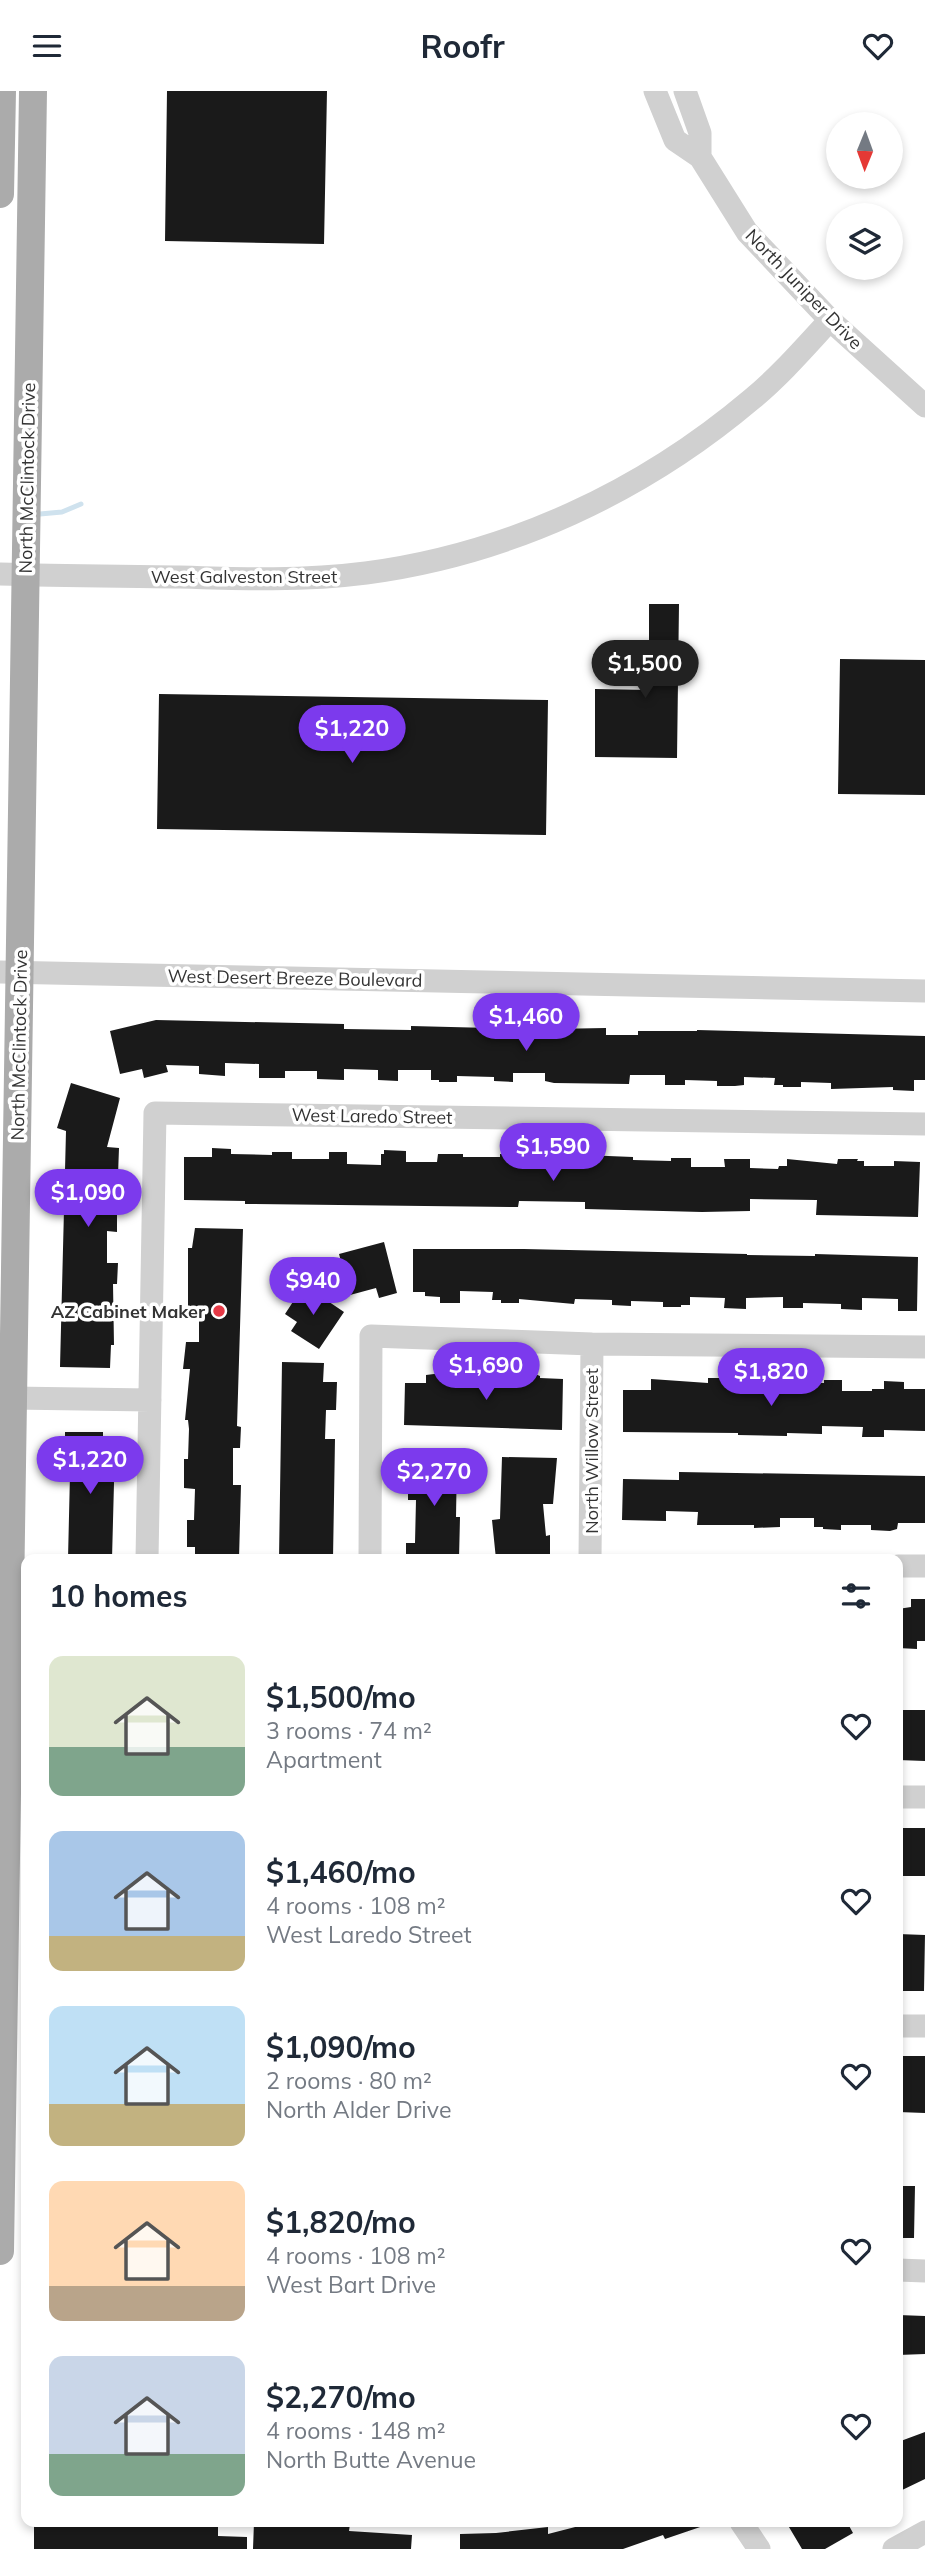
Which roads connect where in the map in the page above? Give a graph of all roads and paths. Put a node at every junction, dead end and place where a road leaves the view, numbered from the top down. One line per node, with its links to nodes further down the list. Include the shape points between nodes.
1 (2, 91): 6 (main road)
2 (33, 91): 9 (main road, North McClintock Drive)
3 (655, 91): 5 (street, North Juniper Drive, via 675,140)
4 (685, 91): 5 (street, North Juniper Drive, via 700,133)
5 (700, 157): 7 (street, North Juniper Drive, via 747,232)
6 (0, 194)
7 (830, 320): 8 (street, North Juniper Drive); 9 (street, West Galveston Street, via 770,383 696,444 604,499 478,550 416,566 302,579)
8 (925, 406)
9 (12, 574): 10 (main road, North McClintock Drive)
10 (10, 973): 11 (street, West Desert Breeze Boulevard); 15 (main road, North McClintock Drive)
11 (925, 991)
12 (925, 1125): 16 (street, West Laredo Street, via 155,1113)
13 (592, 1344): 14 (street); 18 (street, via 371,1336); 19 (street, North Willow Street)
14 (925, 1347)
15 (12, 1398): 16 (street); 22 (main road, North McClintock Drive)
16 (150, 1400): 17 (street)
17 (148, 1554)
18 (370, 1554)
19 (590, 1554)
20 (903, 1566): 21 (street)
21 (925, 1566)
22 (11, 1787): 27 (main road, North McClintock Drive)
23 (903, 1797): 24 (street)
24 (925, 1797)
25 (903, 2026): 26 (street)
26 (925, 2027)
27 (1, 2198): 28 (main road, North McClintock Drive)
28 (0, 2251)
29 (903, 2270): 30 (street)
30 (925, 2271)
31 (744, 2527): 33 (street)
32 (925, 2532): 34 (street)
33 (759, 2549)
34 (894, 2549)

